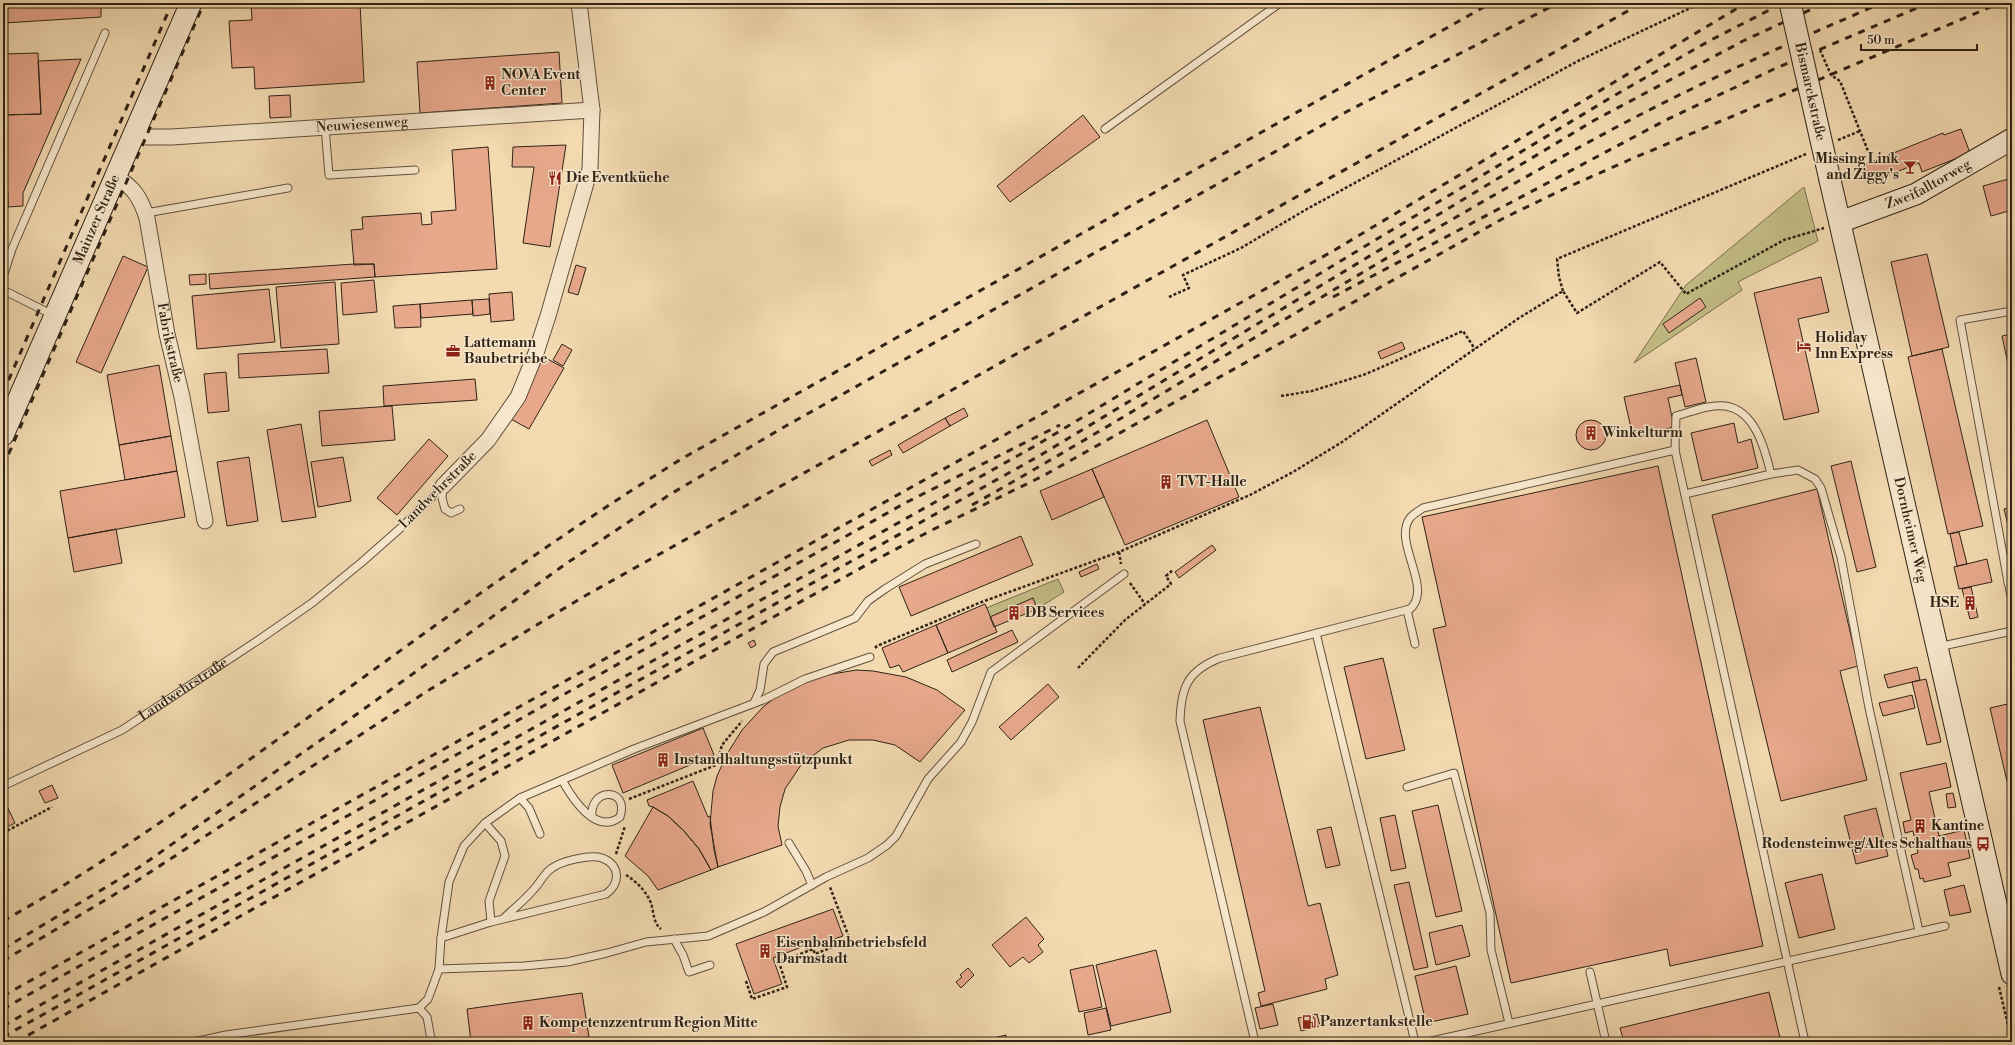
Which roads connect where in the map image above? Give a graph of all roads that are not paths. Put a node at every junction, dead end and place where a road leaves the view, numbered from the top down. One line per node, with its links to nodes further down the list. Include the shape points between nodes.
1 (191, 3): 9 (main road, Mainzer Straße)
2 (579, 3): 6 (street, Landwehrstraße)
3 (1280, 3): 8 (lane)
4 (1790, 3): 13 (main road, Bismarckstraße, bridge)
5 (105, 33): 17 (lane, via 12,249)
6 (592, 110): 7 (street, Neuwiesenweg); 24 (street, Landwehrstraße, via 590,169 536,353 518,396 505,417 488,440)
7 (325, 127): 9 (street, Neuwiesenweg, via 157,138); 11 (lane, via 329,175)
8 (1105, 129)
9 (133, 132): 12 (main road, Mainzer Straße)
10 (2012, 139): 16 (main road, Zweifalltorweg, via 1916,194)
11 (415, 170)
12 (114, 176): 15 (street, Fabrikstraße, via 135,192); 20 (main road, Mainzer Straße)
13 (1830, 180): 16 (main road, Dornheimer Weg)
14 (288, 188): 15 (lane)
15 (146, 213): 27 (street, Fabrikstraße, via 167,334 182,397)
16 (1835, 225): 36 (main road, Dornheimer Weg)
17 (3, 277)
18 (3, 290): 20 (lane)
19 (2012, 311): 30 (lane, via 1960,320)
20 (55, 316): 21 (main road, Mainzer Straße)
21 (3, 435)
22 (1675, 450): 23 (lane, via 1676,416 1724,406 1736,409 1750,421 1761,442); 25 (lane); 32 (lane, via 1423,508 1411,517 1406,532 1418,590 1414,606)
23 (1771, 474): 25 (lane); 51 (lane, via 1798,470 1816,479 1821,488 1841,557 1869,708)
24 (443, 486): 26 (lane, via 442,498 445,509 451,513); 40 (lane, Landwehrstraße, via 362,562 312,603 260,639 122,730)
25 (1685, 494): 54 (lane)
26 (460, 509)
27 (205, 521)
28 (976, 544): 38 (lane, via 925,564 868,601 855,618 773,652 764,664 760,690)
29 (1124, 574): 47 (lane, via 991,672 962,742 928,779 904,826 888,845 868,858)
30 (2010, 582): 31 (lane)
31 (2012, 600)
32 (1407, 610): 34 (lane); 35 (lane)
33 (2012, 631): 36 (lane)
34 (1316, 634): 64 (lane, via 1210,662 1186,684 1180,706 1180,721); 65 (lane)
35 (1415, 644)
36 (1938, 647): 58 (main road, Dornheimer Weg)
37 (870, 657): 38 (lane, via 805,679)
38 (754, 703): 39 (lane)
39 (562, 780): 42 (lane); 43 (lane, via 572,798)
40 (3, 786)
41 (1407, 787): 61 (lane, via 1454,773 1490,913 1491,950)
42 (520, 798): 44 (lane); 45 (lane, via 529,808)
43 (592, 817): 43 (lane, via 602,822 615,821 620,817 621,802 617,796 602,796 596,800)
44 (485, 822): 49 (lane, via 501,841 505,856 489,901); 52 (lane, via 464,846 454,868 446,896)
45 (540, 834)
46 (789, 843): 47 (lane)
47 (812, 884): 53 (lane, via 786,900 719,932 708,936)
48 (503, 919): 48 (lane, via 606,894 614,888 616,881 613,867 601,858 590,857 579,858 551,868 534,889); 49 (lane)
49 (491, 922): 52 (lane)
50 (1945, 926): 51 (lane)
51 (1919, 931): 54 (lane)
52 (441, 938): 56 (lane)
53 (674, 939): 55 (lane, via 689,972); 56 (lane, via 646,942 567,962)
54 (1787, 960): 59 (lane); 68 (lane)
55 (710, 965)
56 (439, 969): 60 (lane, via 428,999)
57 (1590, 972): 59 (lane)
58 (2012, 974)
59 (1597, 1003): 61 (lane); 67 (lane)
60 (419, 1008): 62 (lane, via 427,1018); 63 (lane, via 226,1035)
61 (1509, 1023): 66 (lane)
62 (431, 1039)
63 (194, 1042)
64 (1255, 1042)
65 (1415, 1042)
66 (1427, 1042)
67 (1606, 1042)
68 (1806, 1042)

